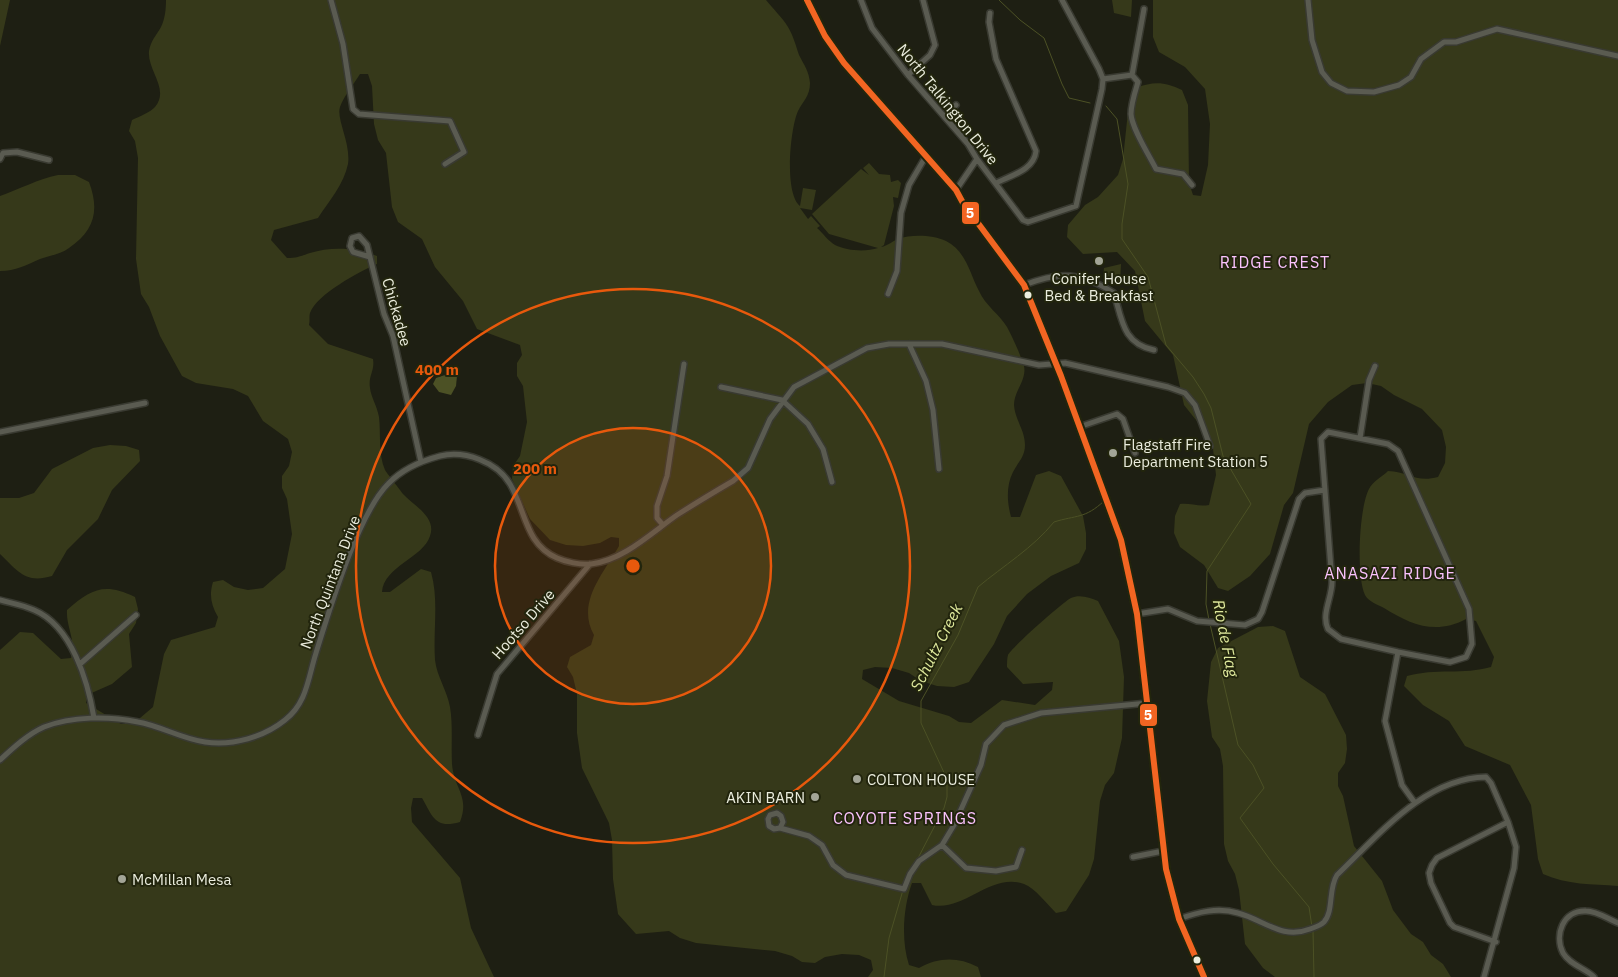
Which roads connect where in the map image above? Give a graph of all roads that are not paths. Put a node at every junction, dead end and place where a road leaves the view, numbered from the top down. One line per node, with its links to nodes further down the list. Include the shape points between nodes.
1 (331, 0): 19 (street, via 343,44 352,109 359,114 450,121 464,152)
2 (807, 0): 15 (main road, via 825,36 844,63)
3 (861, 0): 10 (street, North Talkington Drive, via 872,28)
4 (923, 0): 10 (street, via 935,45 930,55)
5 (1062, 0): 12 (street)
6 (1308, 0): 9 (street, via 1312,40 1322,72 1331,83 1347,91 1374,92 1399,85 1411,76 1421,59 1444,42 1456,42 1497,30)
7 (1144, 9): 11 (street)
8 (990, 13): 20 (street, via 996,59 1036,151 1029,167)
9 (1618, 56)
10 (908, 75): 14 (street, North Talkington Drive)
11 (1132, 75): 12 (street); 21 (street, via 1138,82 1131,115 1134,127 1156,169 1183,174)
12 (1103, 79): 20 (street, North Talkington Drive, via 1076,206 1032,222 1023,220)
13 (956, 105): 14 (street)
14 (945, 116): 17 (street, North Talkington Drive)
15 (926, 156): 22 (main road); 25 (street, via 909,185 901,213 896,271)
16 (0, 159): 18 (street, via 3,153 11,151)
17 (977, 159): 20 (street, North Talkington Drive); 22 (street)
18 (49, 160)
19 (445, 164)
20 (996, 183)
21 (1192, 185)
22 (956, 190): 24 (main road)
23 (370, 257): 23 (street, Chickadee, via 364,239 359,236 352,238 350,246 353,252); 39 (street, Chickadee, via 393,336)
24 (1024, 285): 27 (street, via 1049,276 1065,275 1095,281 1114,294 1127,334 1142,348); 28 (main road)
25 (888, 294)
26 (909, 344): 28 (street, North Quintana Drive, via 942,344 1039,365); 32 (street, North Quintana Drive, via 868,348 794,387); 40 (street, via 926,381 933,410)
27 (1154, 350)
28 (1055, 362): 34 (main road); 37 (street, North Quintana Drive, via 1185,393 1195,404)
29 (684, 364): 43 (street, via 667,476 657,506 657,518)
30 (1375, 366): 36 (street, via 1369,380)
31 (721, 387): 32 (street)
32 (782, 400): 41 (street, via 808,424 823,449); 43 (street, North Quintana Drive, via 748,468)
33 (145, 403): 35 (street)
34 (1079, 427): 38 (street, via 1117,414 1123,419); 46 (main road, via 1121,540)
35 (0, 432)
36 (1360, 438): 42 (street, via 1328,432 1323,434); 48 (street, via 1388,444 1398,451 1472,619 1470,651 1459,661)
37 (1210, 446)
38 (1135, 453)
39 (421, 462): 44 (street, North Quintana Drive, via 458,453 485,462 510,484 538,545 565,562); 51 (street, North Quintana Drive, via 386,485 359,532 324,626 308,686 300,704 286,719 270,731 224,743 205,742 137,721)
40 (939, 469)
41 (832, 482)
42 (1325, 490): 46 (street, via 1305,493 1299,499 1258,619 1245,625 1220,624 1197,622 1168,609); 48 (street, via 1332,587 1325,619 1328,629 1341,639)
43 (663, 525): 44 (street, North Quintana Drive, via 624,553)
44 (590, 564): 52 (street, Hootso Drive, via 497,674)
45 (0, 600): 49 (street, via 35,610 44,616 65,637)
46 (1137, 614): 50 (main road)
47 (136, 615): 49 (street)
48 (1398, 652): 54 (street, via 1385,720 1402,785)
49 (80, 664): 51 (street)
50 (1148, 703): 57 (street, via 1040,713 1004,725 986,744 981,765); 59 (main road)
51 (94, 718): 53 (street, North Quintana Drive, via 43,727)
52 (478, 735)
53 (0, 760)
54 (1415, 803): 55 (street, via 1432,791 1476,777 1486,777); 61 (street, via 1337,875 1331,889 1328,915 1319,926 1300,933 1287,933 1238,912 1222,910)
55 (1508, 822): 63 (street, via 1514,837 1515,858); 63 (street, via 1437,858 1429,873 1450,923)
56 (780, 828): 57 (street, via 809,836 822,845 833,865 846,875 904,889 919,861)
57 (942, 845): 58 (street, via 966,868 996,871 1016,867)
58 (1022, 850)
59 (1163, 851): 60 (street); 61 (main road)
60 (1132, 857)
61 (1178, 919): 64 (main road)
62 (1618, 923): 66 (street, via 1584,910 1567,917 1561,928 1559,938 1564,953)
63 (1496, 942): 65 (street)
64 (1203, 977)
65 (1484, 977)
66 (1594, 977)

